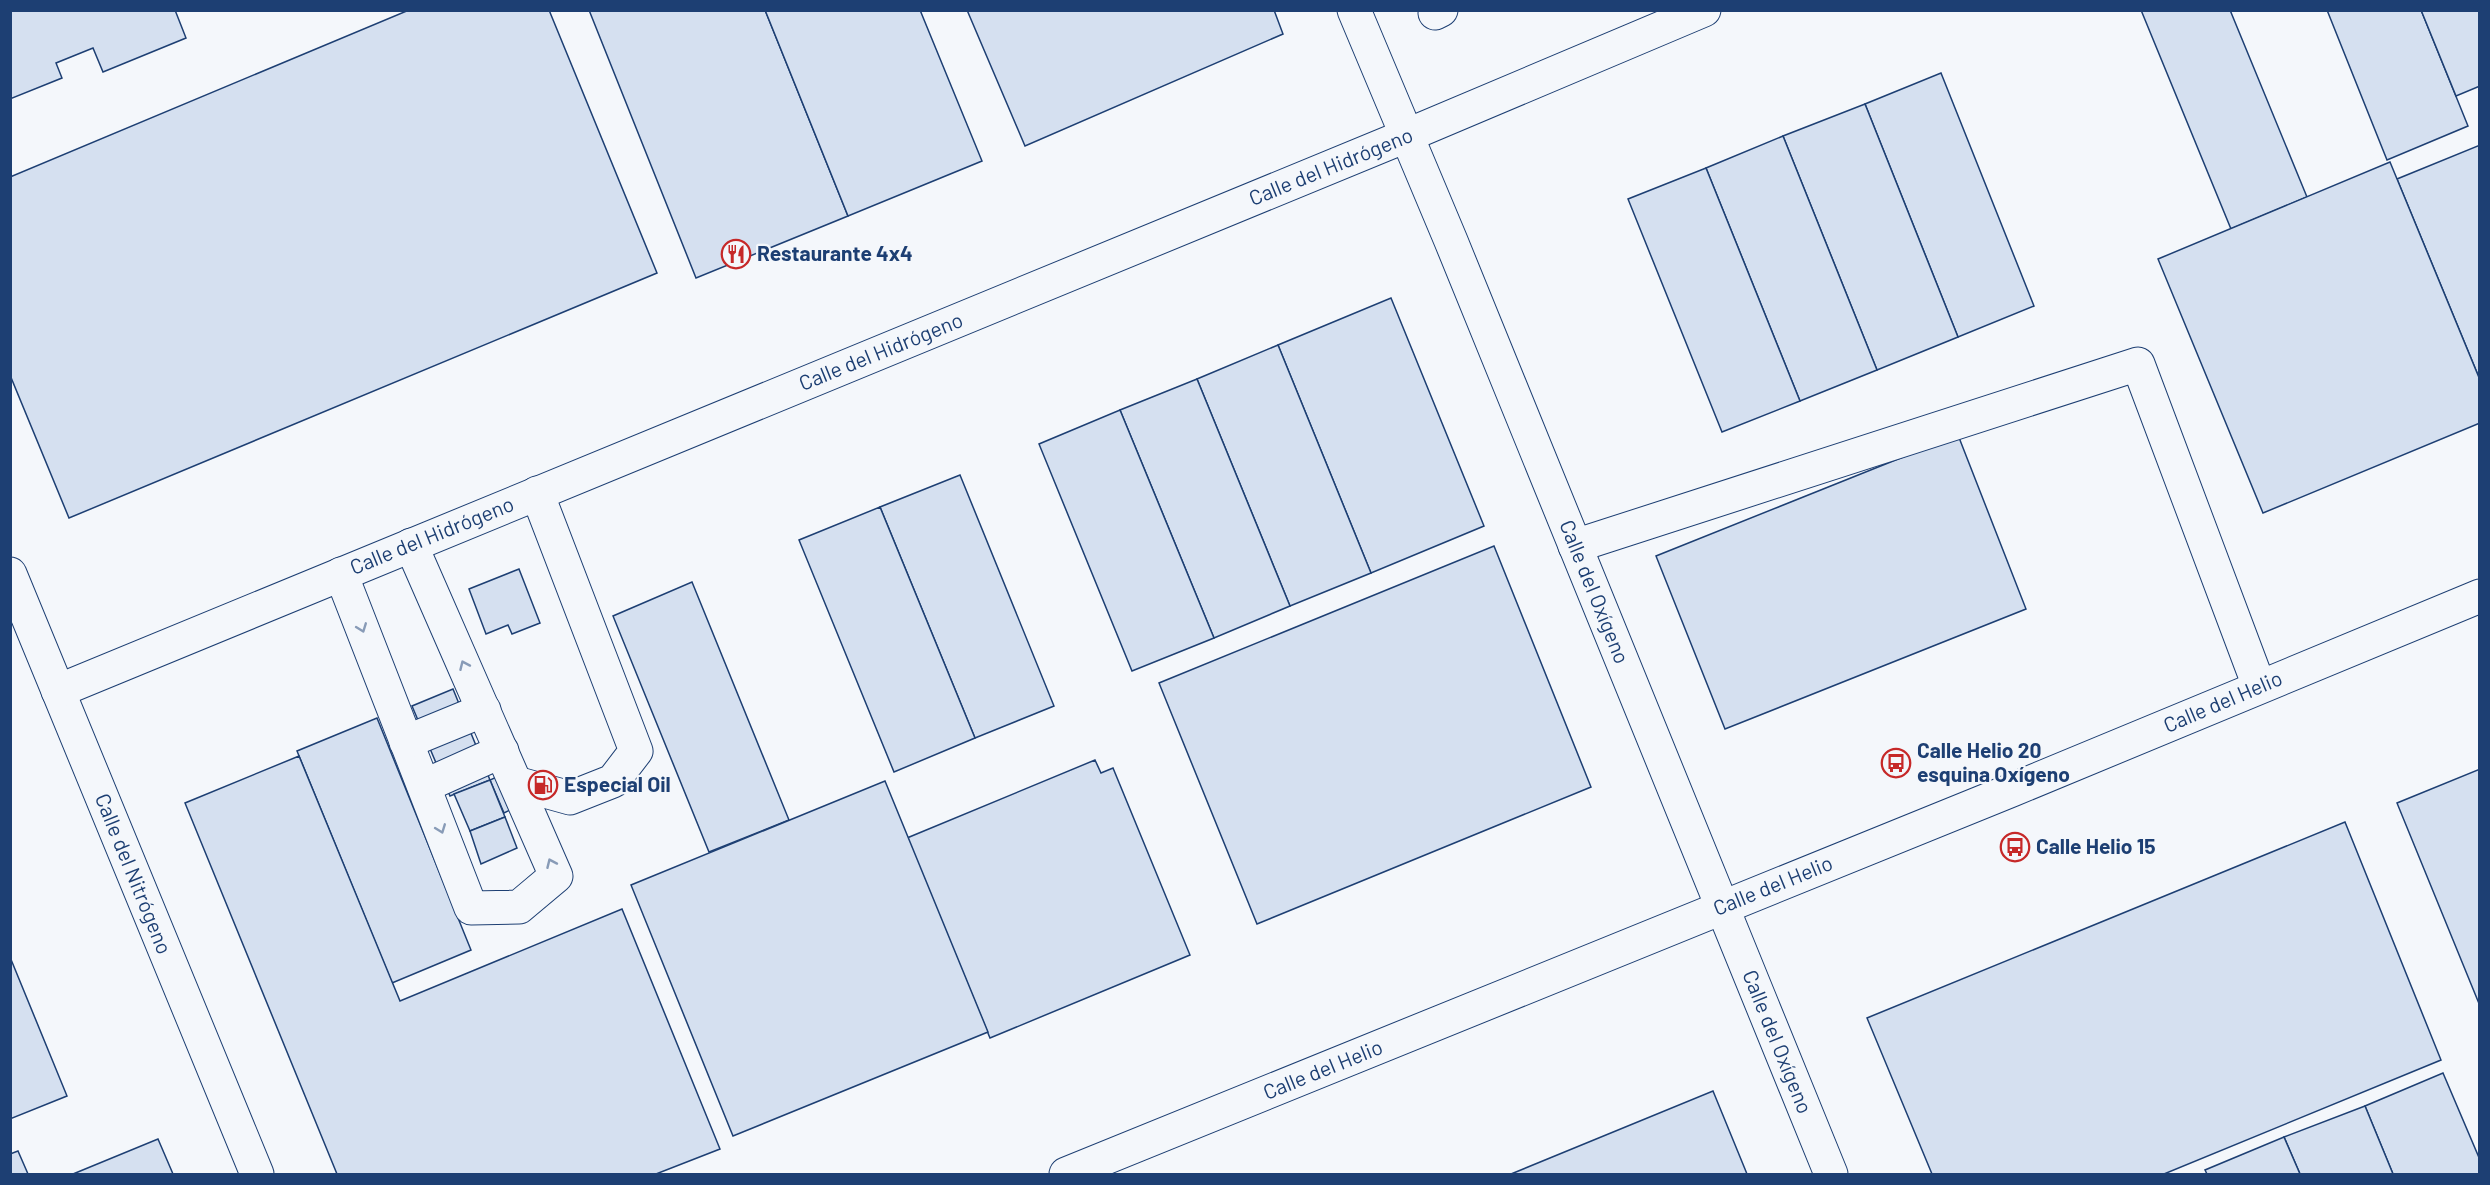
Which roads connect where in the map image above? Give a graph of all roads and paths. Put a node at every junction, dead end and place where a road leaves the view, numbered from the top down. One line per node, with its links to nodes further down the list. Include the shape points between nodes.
1 (1354, 10): 3 (street, Calle del Oxígeno)
2 (1704, 10): 3 (street, Calle del Hidrógeno)
3 (1407, 135): 4 (street, Calle del Hidrógeno); 6 (street, Calle del Oxígeno)
4 (537, 493): 5 (street, Calle del Hidrógeno); 15 (street, via 636,751 613,781 570,798)
5 (411, 545): 8 (street, Calle del Hidrógeno); 12 (street, one-way to 5)
6 (1575, 546): 10 (street, via 2138,364); 17 (street, Calle del Oxígeno)
7 (10, 574): 11 (street, Calle del Nitrógeno)
8 (341, 574): 11 (street, Calle del Hidrógeno); 13 (street, one-way to 13)
9 (2480, 596): 10 (street, Calle del Helio)
10 (2259, 686): 17 (street, Calle del Helio)
11 (58, 691): 18 (street, Calle del Nitrógeno)
12 (484, 710): 13 (street); 14 (street)
13 (406, 742): 16 (street)
14 (502, 751): 15 (street); 16 (street)
15 (516, 783): 16 (street, one-way to 15, via 471,908 519,907 556,876)
16 (424, 786)
17 (1722, 907): 19 (street, Calle del Helio); 20 (street, Calle del Oxígeno)
18 (257, 1174)
19 (1066, 1174)
20 (1830, 1174)

